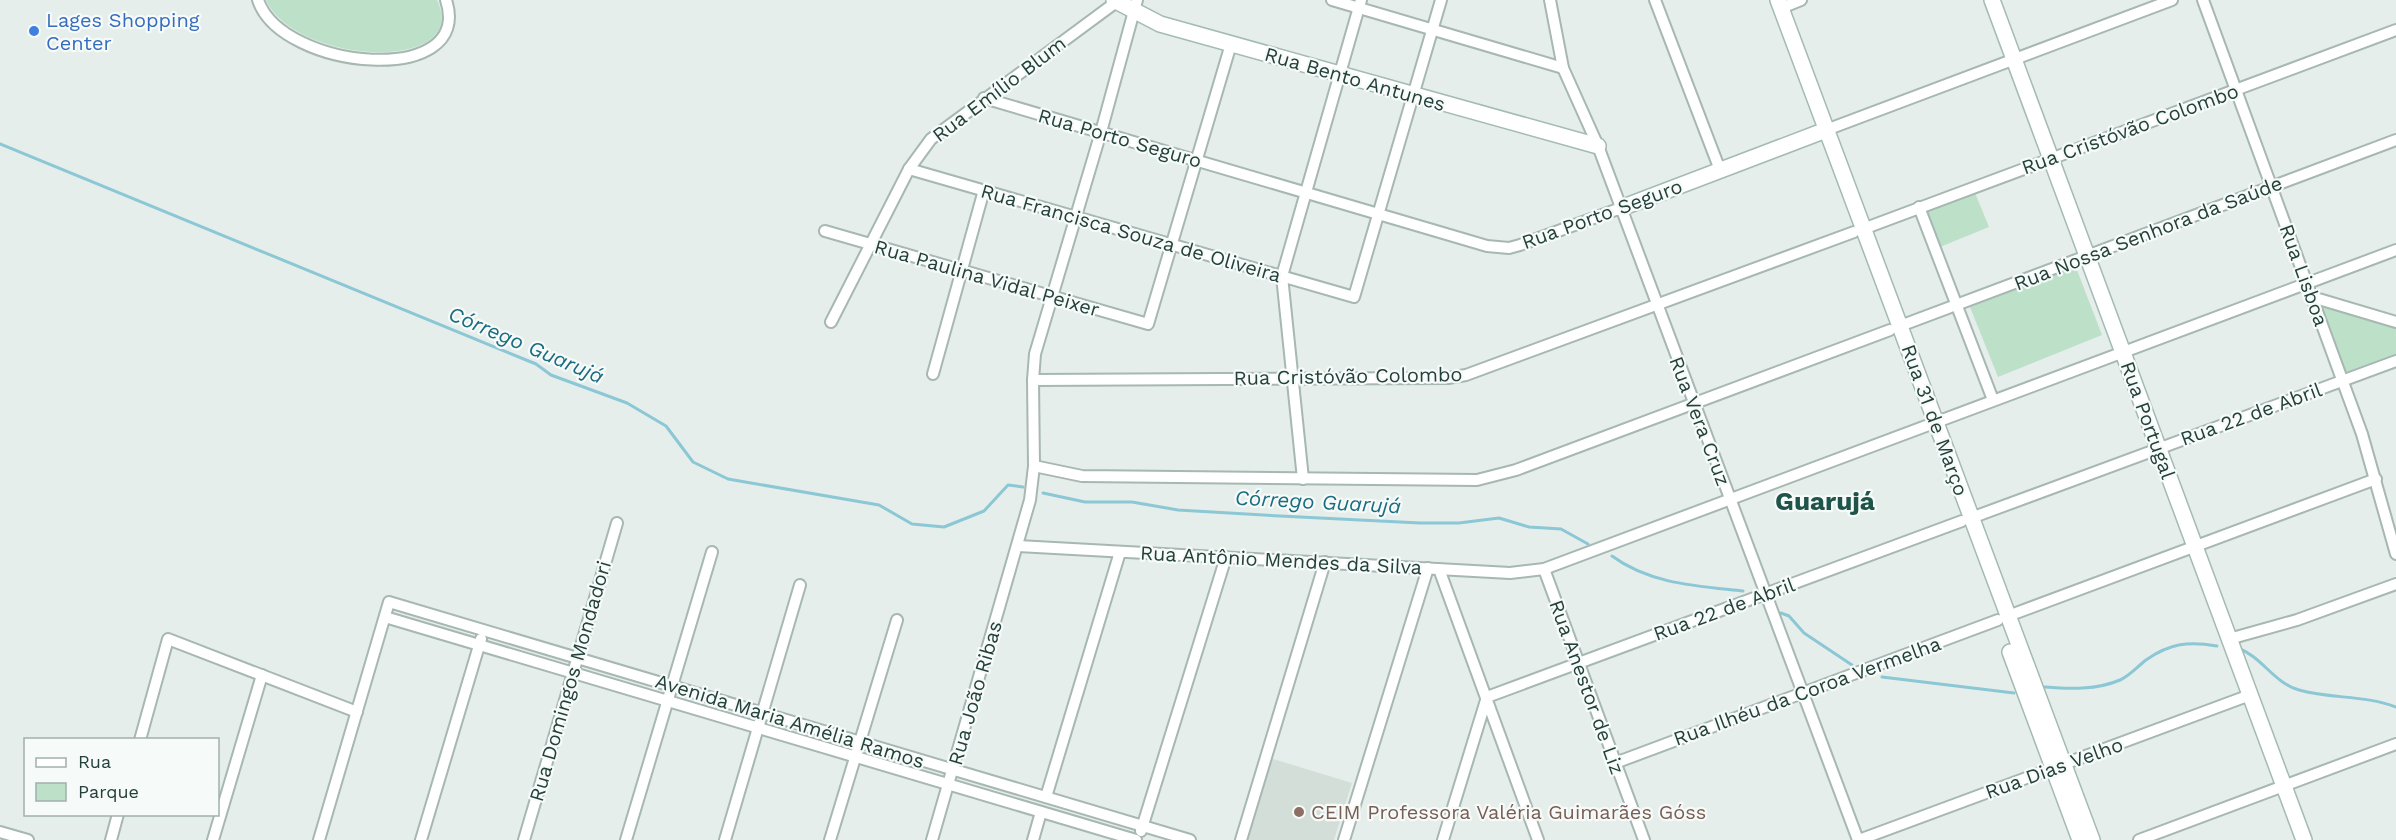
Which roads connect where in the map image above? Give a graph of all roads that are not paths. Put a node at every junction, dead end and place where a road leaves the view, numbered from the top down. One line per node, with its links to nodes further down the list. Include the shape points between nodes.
1 (258, 0): 2 (street, via 267,17 304,44 345,58 372,60 411,56 437,43 448,23)
2 (446, 0)
3 (1116, 0): 14 (street, Rua Bento Antunes); 23 (street, Rua Emílio Blum)
4 (1332, 0): 13 (street)
5 (1442, 0): 15 (street)
6 (1550, 0): 19 (street, Rua Vera Cruz)
7 (1655, 0): 31 (street)
8 (1801, 0): 12 (street)
9 (1992, 0): 18 (street, Rua Portugal)
10 (2172, 0): 18 (street, Rua Porto Seguro)
11 (2203, 0): 21 (street, Rua Lisboa)
12 (1775, 3): 25 (street, Rua 31 de Março)
13 (1360, 4): 15 (street); 20 (street)
14 (1135, 5): 17 (street, Rua Bento Antunes, via 1161,24); 24 (street, Rua João Ribas)
15 (1433, 30): 19 (street); 22 (street)
16 (2396, 30): 21 (street, Rua Cristóvão Colombo)
17 (1231, 44): 20 (street, Rua Bento Antunes); 29 (street)
18 (2014, 60): 25 (street, Rua Porto Seguro); 28 (street, Rua Portugal)
19 (1563, 68): 27 (street, Rua Vera Cruz)
20 (1340, 74): 22 (street, Rua Bento Antunes); 34 (street)
21 (2236, 89): 28 (street, Rua Cristóvão Colombo); 32 (street, Rua Lisboa)
22 (1414, 95): 27 (street, Rua Bento Antunes); 37 (street)
23 (984, 98): 24 (street, Rua Porto Seguro); 30 (street, Rua Emílio Blum, via 931,139)
24 (1101, 132): 29 (street, Rua Porto Seguro); 38 (street, Rua João Ribas)
25 (1822, 132): 31 (street, Rua Porto Seguro); 39 (street, Rua 31 de Março)
26 (2396, 140): 32 (street, Rua Nossa Senhora da Saúde)
27 (1598, 146): 36 (street, Rua Vera Cruz)
28 (2051, 158): 35 (street, Rua Cristóvão Colombo); 44 (street, Rua Portugal)
29 (1197, 160): 34 (street, Rua Porto Seguro); 42 (street)
30 (909, 169): 33 (street, Rua Francisca Souza de Oliveira); 41 (street, Rua Emílio Blum)
31 (1720, 170): 36 (street, Rua Porto Seguro)
32 (2272, 187): 44 (street, Rua Nossa Senhora da Saúde); 47 (street, Rua Lisboa)
33 (984, 190): 38 (street, Rua Francisca Souza de Oliveira); 45 (street)
34 (1306, 193): 37 (street, Rua Porto Seguro); 46 (street)
35 (1919, 207): 39 (street, Rua Cristóvão Colombo); 51 (street)
36 (1621, 208): 37 (street, Rua Porto Seguro, via 1509,248 1487,246); 50 (street, Rua Vera Cruz)
37 (1378, 214): 46 (street, Rua Francisca Souza de Oliveira, via 1354,297)
38 (1076, 217): 42 (street, Rua Francisca Souza de Oliveira); 48 (street, Rua João Ribas)
39 (1858, 230): 50 (street, Rua Cristóvão Colombo); 54 (street, Rua 31 de Março)
40 (825, 231): 41 (street, Rua Paulina Vidal Peixer)
41 (870, 244): 45 (street, Rua Paulina Vidal Peixer); 52 (street, Rua Emílio Blum)
42 (1172, 244): 46 (street, Rua Francisca Souza de Oliveira); 48 (street, Rua Paulina Vidal Peixer, via 1148,324)
43 (2396, 250): 47 (street, Rua Antônio Mendes da Silva)
44 (2087, 256): 51 (street, Rua Nossa Senhora da Saúde); 55 (street, Rua Portugal)
45 (962, 271): 48 (street, Rua Paulina Vidal Peixer); 57 (street)
46 (1282, 276): 58 (street)
47 (2307, 283): 49 (street, Rua Lisboa); 55 (street, Rua Antônio Mendes da Silva)
48 (1053, 297): 59 (street, Rua João Ribas, via 1037,347)
49 (2312, 297): 53 (street); 60 (street, Rua Lisboa)
50 (1657, 305): 58 (street, Rua Cristóvão Colombo, via 1466,375); 62 (street, Rua Vera Cruz)
51 (1957, 305): 54 (street, Rua Nossa Senhora da Saúde); 61 (street)
52 (831, 322)
53 (2396, 322)
54 (1895, 328): 62 (street, Rua Nossa Senhora da Saúde); 63 (street, Rua 31 de Março)
55 (2123, 352): 61 (street, Rua Antônio Mendes da Silva); 64 (street, Rua Portugal)
56 (2396, 361): 60 (street, Rua 22 de Abril)
57 (933, 374)
58 (1293, 379): 59 (street, Rua Cristóvão Colombo); 66 (street)
59 (1033, 380): 65 (street, Rua João Ribas)
60 (2343, 380): 64 (street, Rua 22 de Abril); 67 (street, Rua Lisboa)
61 (1993, 400): 63 (street, Rua Antônio Mendes da Silva)
62 (1694, 403): 66 (street, Rua Nossa Senhora da Saúde, via 1516,470 1477,480); 68 (street, Rua Vera Cruz)
63 (1931, 424): 68 (street, Rua Antônio Mendes da Silva); 69 (street, Rua 31 de Março)
64 (2158, 448): 69 (street, Rua 22 de Abril); 72 (street, Rua Portugal)
65 (1034, 466): 66 (street, Rua Nossa Senhora da Saúde, via 1082,476); 71 (street, Rua João Ribas)
66 (1303, 479)
67 (2376, 479): 72 (street, Rua Ilhéu da Coroa Vermelha); 75 (street, Rua Lisboa)
68 (1730, 499): 79 (street, Rua Antônio Mendes da Silva); 82 (street, Rua Vera Cruz)
69 (1966, 520): 82 (street, Rua 22 de Abril); 84 (street, Rua 31 de Março)
70 (617, 523): 89 (street, Rua Domingos Mondadori)
71 (1018, 546): 74 (street, Rua Antônio Mendes da Silva); 107 (street, Rua João Ribas)
72 (2195, 546): 84 (street, Rua Ilhéu da Coroa Vermelha); 87 (street, Rua Portugal)
73 (712, 552): 93 (street)
74 (1120, 552): 76 (street, Rua Antônio Mendes da Silva); 110 (street)
75 (2396, 554)
76 (1226, 557): 77 (street, Rua Antônio Mendes da Silva); 113 (street)
77 (1325, 562): 78 (street, Rua Antônio Mendes da Silva); 128 (street)
78 (1433, 568): 79 (street, Rua Antônio Mendes da Silva, via 1510,573); 96 (street); 129 (street)
79 (1544, 569): 90 (street, Rua Anestor de Liz)
80 (2396, 584): 87 (street, via 2297,620)
81 (800, 585): 99 (street)
82 (1765, 594): 90 (street, Rua 22 de Abril); 94 (street, Rua Vera Cruz)
83 (385, 617): 86 (street, Avenida Maria Amélia Ramos, via 389,602); 88 (street, Avenida Maria Amélia Ramos); 98 (street)
84 (2003, 618): 94 (street, Rua Ilhéu da Coroa Vermelha); 106 (street, Rua 31 de Março)
85 (897, 620): 102 (street)
86 (483, 630): 88 (street); 89 (street, Avenida Maria Amélia Ramos)
87 (2229, 639): 95 (street, Rua Portugal)
88 (479, 645): 91 (street, Avenida Maria Amélia Ramos); 119 (street)
89 (577, 658): 91 (street, Rua Domingos Mondadori); 93 (street, Avenida Maria Amélia Ramos)
90 (1578, 663): 96 (street, Rua 22 de Abril); 105 (street, Rua Anestor de Liz)
91 (573, 673): 97 (street, Avenida Maria Amélia Ramos); 120 (street, Rua Domingos Mondadori)
92 (262, 675): 98 (street); 101 (street, via 168,639); 117 (street)
93 (672, 686): 97 (street); 99 (street, Avenida Maria Amélia Ramos)
94 (1803, 693): 105 (street, Rua Ilhéu da Coroa Vermelha); 133 (street, Rua Vera Cruz)
95 (2250, 695): 106 (street, Rua Dias Velho); 109 (street, Rua Portugal)
96 (1487, 697): 130 (street); 131 (street)
97 (667, 701): 100 (street, Avenida Maria Amélia Ramos); 121 (street)
98 (357, 712): 118 (street)
99 (762, 713): 100 (street); 102 (street, Avenida Maria Amélia Ramos)
100 (758, 728): 104 (street, Avenida Maria Amélia Ramos); 122 (street)
101 (141, 738)
102 (860, 742): 104 (street); 107 (street, Avenida Maria Amélia Ramos)
103 (2396, 744): 109 (street)
104 (856, 757): 108 (street, Avenida Maria Amélia Ramos); 123 (street)
105 (1615, 763): 132 (street, Rua Anestor de Liz)
106 (2058, 766): 133 (street, Rua Dias Velho); 134 (street, Rua 31 de Março); 135 (street, Rua 31 de Março)
107 (952, 769): 108 (street, Rua João Ribas); 110 (street, Avenida Maria Amélia Ramos)
108 (948, 784): 111 (street, Avenida Maria Amélia Ramos); 124 (street, Rua João Ribas)
109 (2284, 786): 136 (street); 137 (street, Rua Portugal)
110 (1046, 797): 113 (street, Avenida Maria Amélia Ramos)
111 (1041, 812): 125 (street); 126 (street, Avenida Maria Amélia Ramos)
112 (117, 816): 116 (street)
113 (1142, 826): 126 (street); 127 (street, Avenida Maria Amélia Ramos)
114 (0, 832): 115 (street)
115 (28, 840)
116 (111, 840)
117 (213, 840)
118 (319, 840)
119 (421, 840)
120 (524, 840)
121 (626, 840)
122 (725, 840)
123 (830, 840)
124 (932, 840)
125 (1033, 840)
126 (1137, 840)
127 (1190, 840)
128 (1241, 840)
129 (1344, 840)
130 (1443, 840)
131 (1538, 840)
132 (1644, 840)
133 (1858, 840)
134 (2080, 840)
135 (2092, 840)
136 (2139, 840)
137 (2304, 840)

